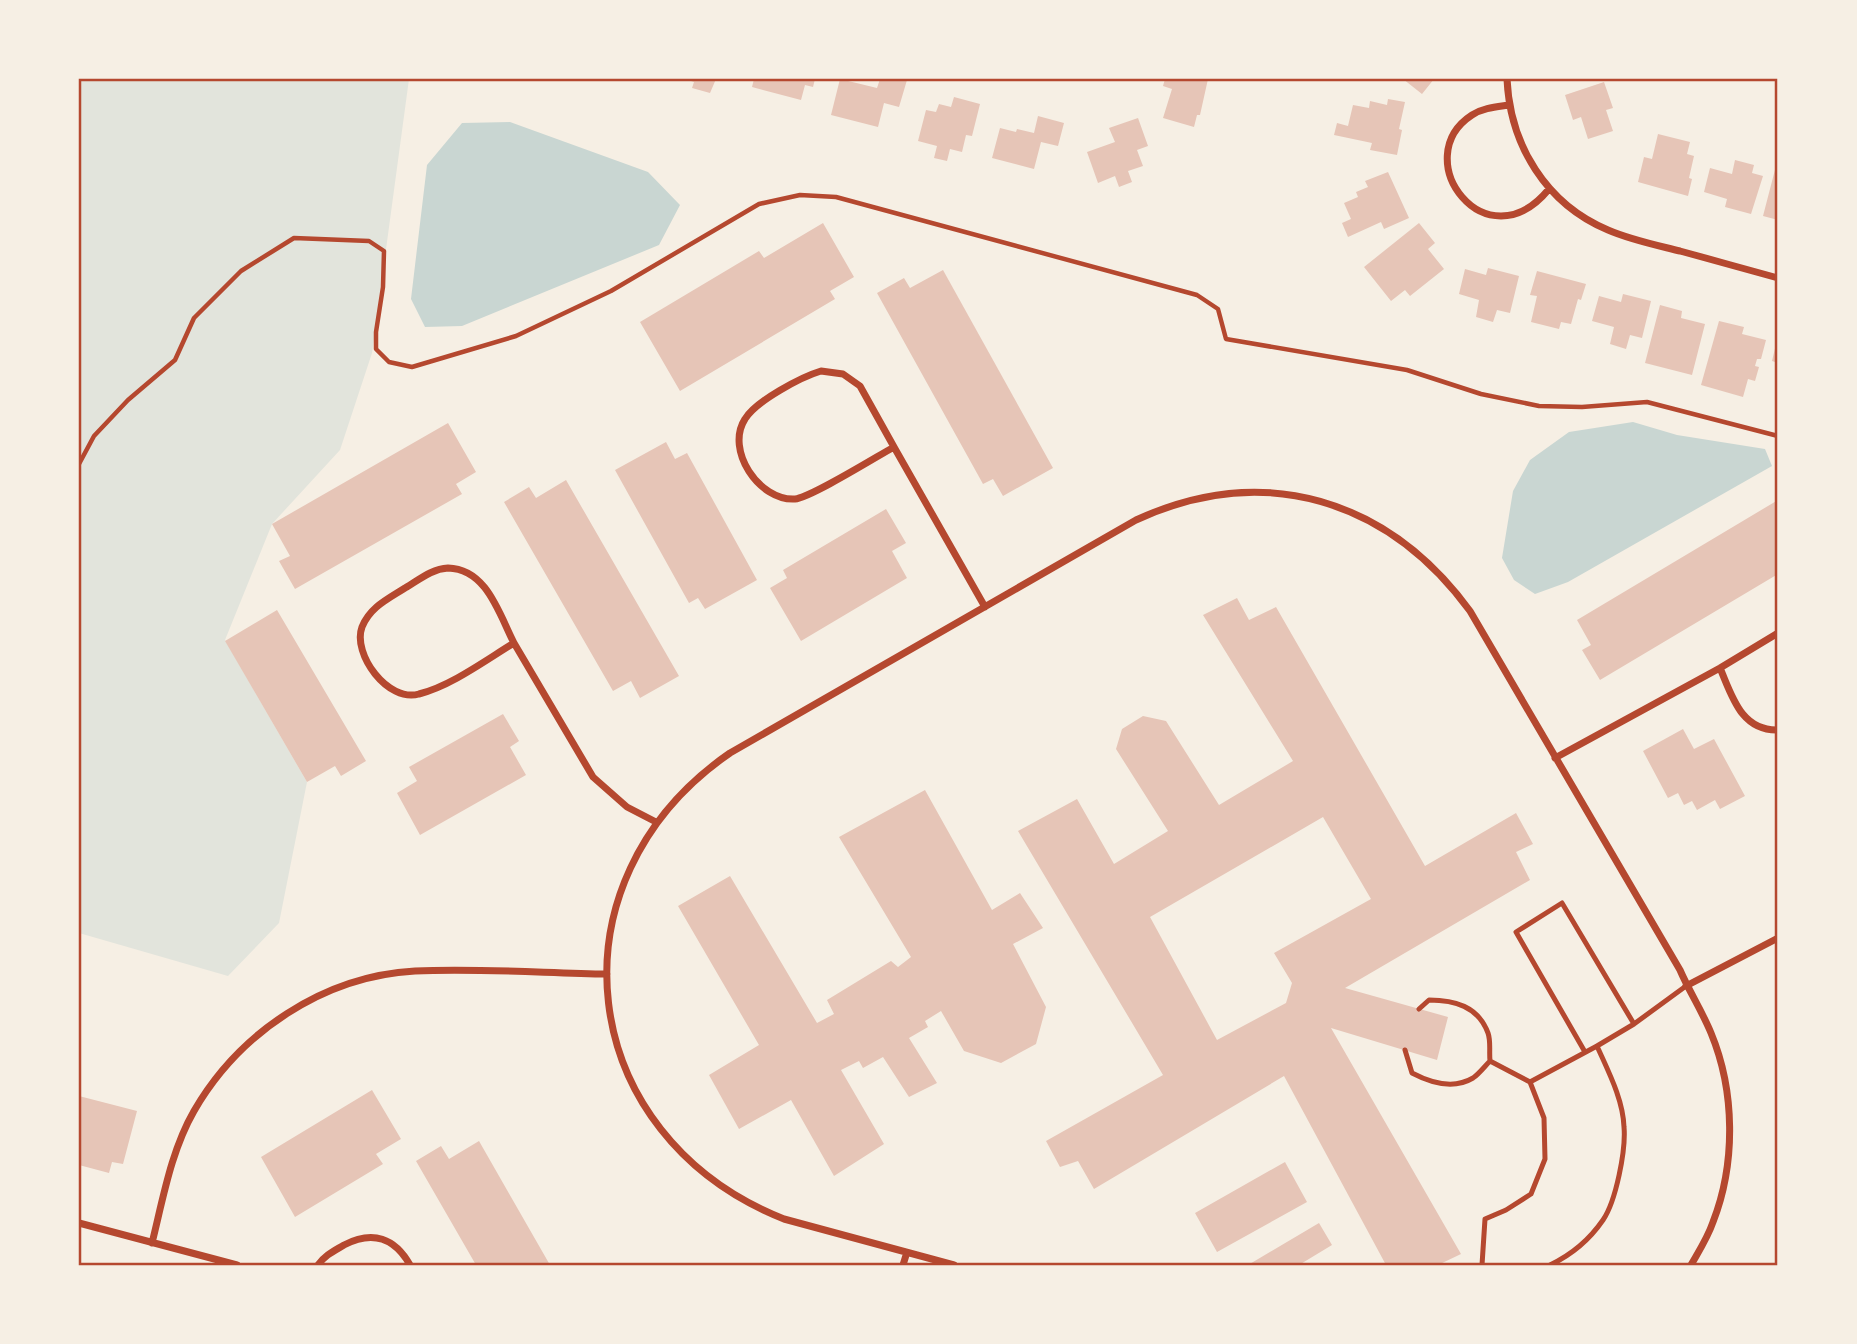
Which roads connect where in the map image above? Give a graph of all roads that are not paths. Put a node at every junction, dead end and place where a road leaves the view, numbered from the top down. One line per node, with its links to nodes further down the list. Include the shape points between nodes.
1 (1507, 79): 2 (street)
2 (1508, 105): 3 (street, via 1522,149); 3 (street, via 1472,115 1453,136 1447,156 1451,182 1471,207 1500,216 1530,208)
3 (1549, 189): 4 (street, via 1577,213 1608,230)
4 (1778, 278)
5 (894, 447): 5 (street, via 860,386 832,371 811,374 752,409 738,438 756,482 772,494 791,499 801,498); 6 (street)
6 (985, 607): 11 (street, via 1166,507 1241,492 1309,499 1371,522 1435,568 1470,611); 12 (street, via 730,753 694,780)
7 (1778, 633): 9 (street)
8 (514, 643): 8 (street, via 483,585 454,568 436,569 377,605 361,632 363,651 379,679 391,690 407,695 429,691); 12 (street, via 593,777 627,807)
9 (1720, 668): 10 (street, via 1745,719 1760,728); 11 (street)
10 (1778, 730)
11 (1555, 758): 15 (street)
12 (656, 822): 14 (street, via 620,894 609,939)
13 (1778, 938): 15 (street)
14 (607, 974): 24 (street, via 414,971 364,980 303,1004 249,1042 225,1066 194,1111 172,1162); 25 (street, via 610,1018 627,1071 653,1120 698,1170 734,1195 784,1219)
15 (1686, 986): 17 (lane); 33 (street, via 1719,1057 1730,1123 1726,1179 1714,1222)
16 (1419, 1009): 21 (lane, via 1429,1000 1451,1000 1475,1012 1488,1034)
17 (1634, 1024): 18 (lane); 20 (lane, via 1562,904 1516,932)
18 (1597, 1046): 20 (lane); 32 (lane, via 1615,1086 1624,1125 1623,1164 1604,1219 1570,1256)
19 (1405, 1050): 21 (lane, via 1412,1073 1430,1083 1453,1085 1474,1078)
20 (1585, 1052): 22 (lane)
21 (1490, 1061): 22 (lane)
22 (1530, 1082): 31 (lane, via 1544,1118 1545,1159 1531,1194 1485,1219)
23 (79, 1223): 24 (street)
24 (152, 1243): 26 (street)
25 (906, 1252): 29 (street); 30 (street)
26 (237, 1265)
27 (318, 1265): 28 (street, via 330,1252 368,1237 396,1246)
28 (411, 1265)
29 (903, 1265)
30 (954, 1265)
31 (1482, 1265)
32 (1550, 1265)
33 (1691, 1265)

